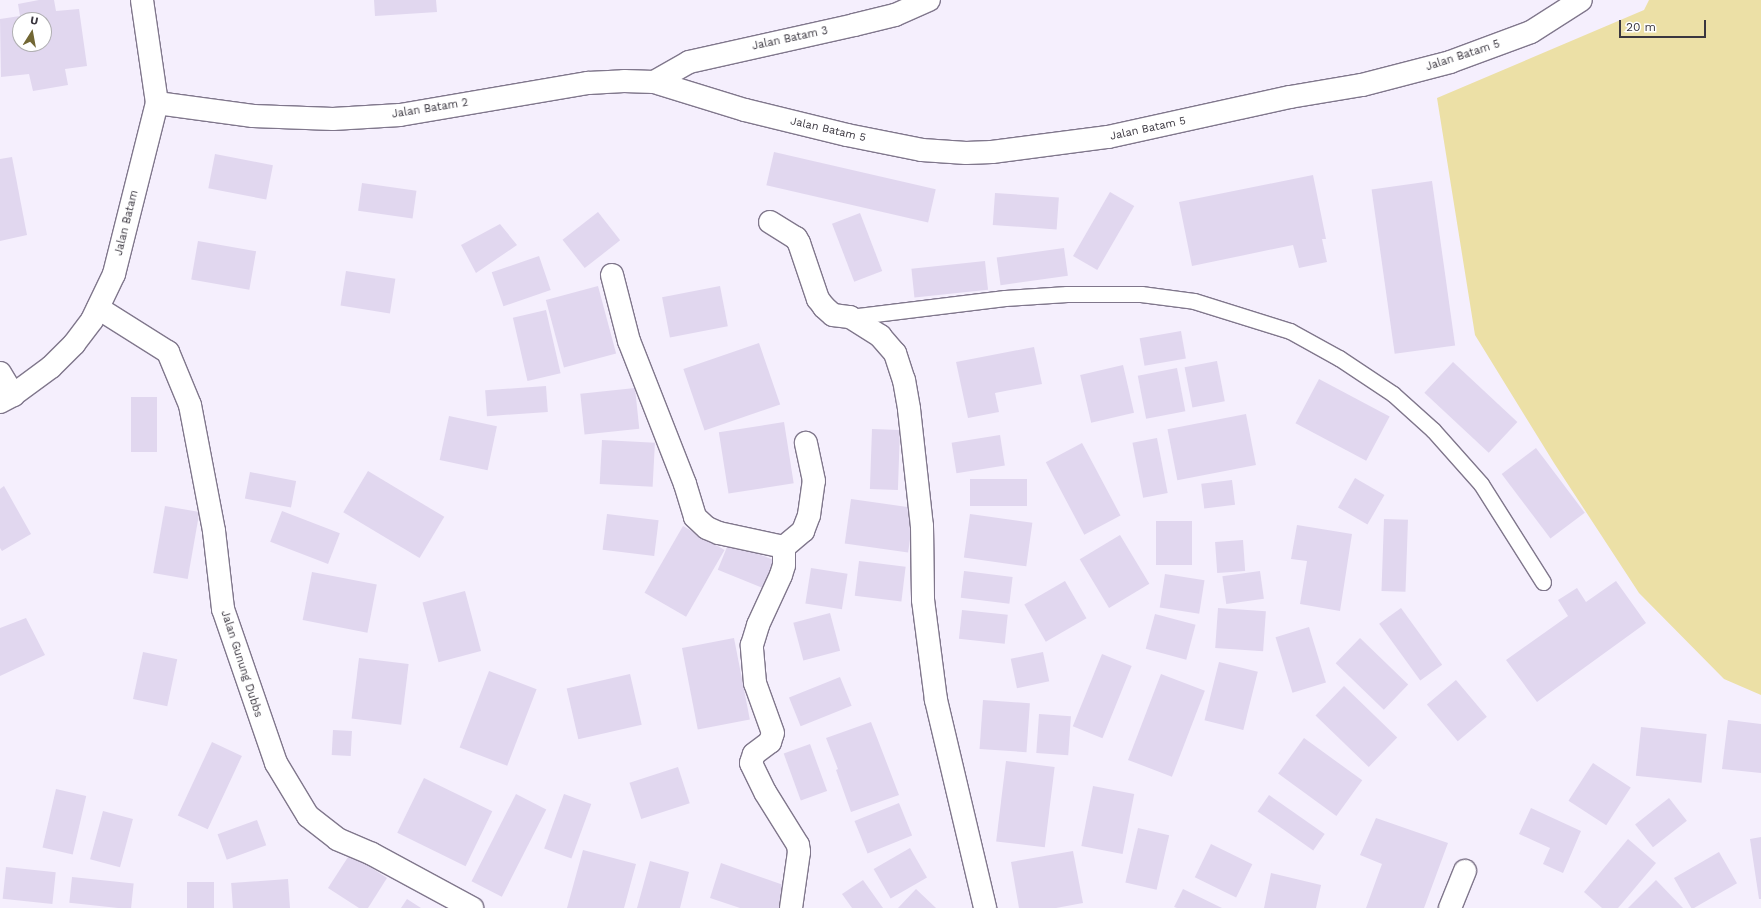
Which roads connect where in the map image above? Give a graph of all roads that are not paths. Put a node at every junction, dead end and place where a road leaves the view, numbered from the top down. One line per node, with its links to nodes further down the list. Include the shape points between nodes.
1 (142, 0): 6 (street, Jalan Batam)
2 (929, 0): 4 (street, Jalan Batam 3, via 895,15 689,62)
3 (1581, 0): 5 (street, Jalan Batam 5, via 1531,32 1450,62 1362,85 1290,97 1108,137 1038,147 966,153 922,150 796,123)
4 (654, 82): 5 (street, Jalan Batam 2); 6 (street, Jalan Batam 2, via 588,83 400,115 333,119 253,116)
5 (700, 96)
6 (157, 102): 9 (street, Jalan Batam, via 114,274)
7 (770, 222): 10 (street, via 796,238 818,299 824,307 833,315)
8 (612, 275): 14 (street, via 629,340 696,517 707,528 719,533)
9 (98, 308): 12 (street, Jalan Batam, via 74,344 51,366); 17 (street, Jalan Gunung Dubbs, via 168,352 190,405 214,531 223,609 276,763 308,816 337,838)
10 (850, 318): 15 (lane, via 1005,298 1067,294 1141,294 1194,301 1290,331 1339,358 1393,394 1433,430 1481,484); 19 (street, via 880,336 895,353 904,380 922,526 923,600 936,700)
11 (0, 373): 12 (street)
12 (6, 398)
13 (806, 443): 14 (street, via 814,481 809,515 803,531)
14 (784, 547): 18 (street, via 781,575 758,625 752,645 755,682 772,728 772,737 770,742 754,754 751,763 765,792 798,845)
15 (1543, 582)
16 (1465, 871): 20 (street)
17 (472, 908)
18 (790, 908)
19 (985, 908)
20 (1450, 908)

